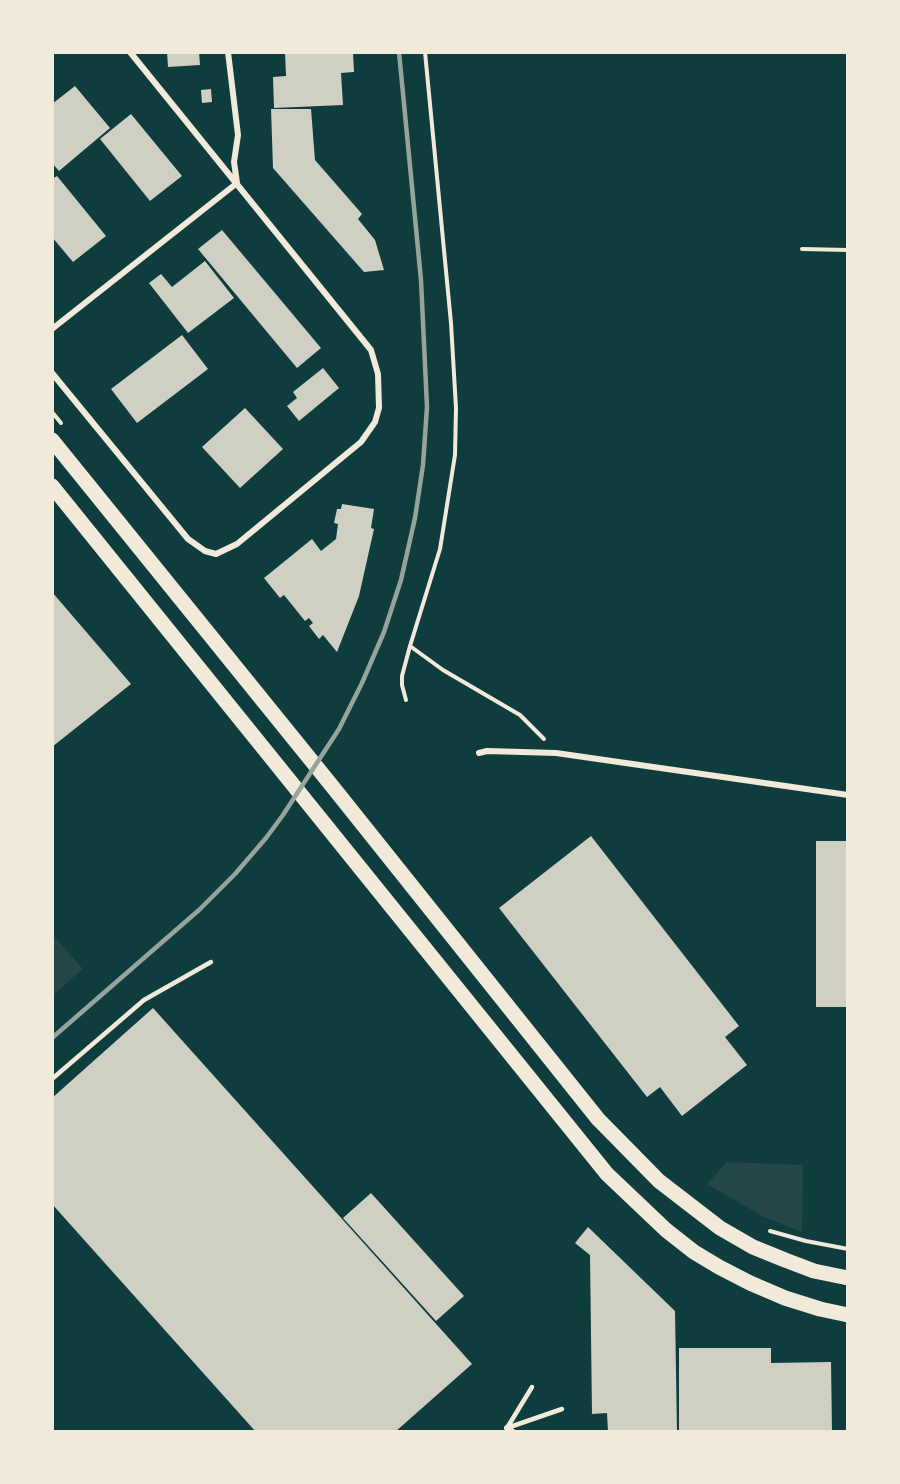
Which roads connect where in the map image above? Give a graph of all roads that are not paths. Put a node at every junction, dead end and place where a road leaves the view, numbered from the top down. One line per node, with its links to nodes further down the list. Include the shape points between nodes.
1 (129, 52): 3 (street)
2 (228, 52): 3 (street, via 238,135 234,162)
3 (237, 183): 4 (street); 5 (street, via 371,350 378,374 379,408 375,422 361,442 237,544 211,553 188,539)
4 (52, 329)
5 (52, 373)
6 (52, 440): 12 (main road, via 598,1119 652,1174 720,1228 814,1270)
7 (52, 486): 13 (main road, via 607,1174 694,1252 785,1298)
8 (479, 753): 9 (street, via 556,753)
9 (848, 795)
10 (211, 962): 11 (lane, via 144,1000)
11 (52, 1079)
12 (848, 1278)
13 (848, 1315)
14 (532, 1388): 16 (lane)
15 (562, 1409): 16 (lane)
16 (507, 1430)

